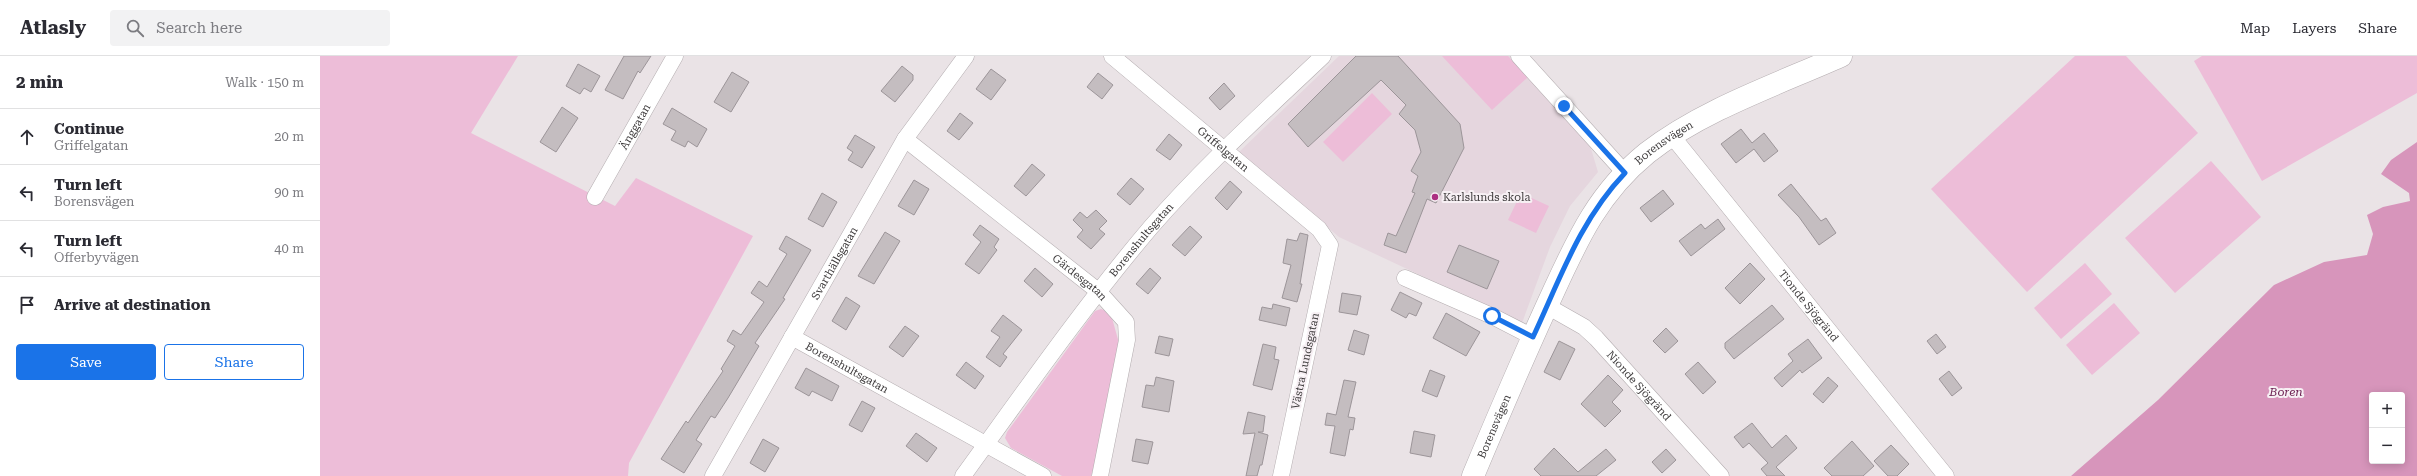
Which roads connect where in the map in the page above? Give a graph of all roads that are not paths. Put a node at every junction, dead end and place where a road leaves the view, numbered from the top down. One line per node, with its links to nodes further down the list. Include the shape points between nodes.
1 (675, 56): 11 (street, Änggatan)
2 (966, 56): 8 (street, Svarthällsgatan)
3 (1112, 56): 9 (street, Griffelgatan)
4 (1323, 56): 9 (street, Borenshultsgatan)
5 (1519, 56): 10 (street)
6 (1841, 56): 7 (street, Borensvägen, via 1729,106)
7 (1672, 136): 10 (street, Borensvägen); 26 (street, Tionde Sjögränd)
8 (905, 139): 14 (street, Gärdesgatan); 16 (street, Svarthällsgatan)
9 (1224, 150): 12 (street, Griffelgatan, via 1319,228); 14 (street, Borenshultsgatan, via 1152,226)
10 (1625, 173): 15 (street, Borensvägen, via 1602,200 1581,232)
11 (595, 197)
12 (1330, 245): 24 (street, Västra Lundsgatan)
13 (1405, 278): 17 (street)
14 (1098, 291): 18 (street, Borenshultsgatan); 23 (street, Gärdesgatan, via 1118,311 1128,330)
15 (1547, 306): 17 (street, Borensvägen); 25 (street, Nionde Sjögränd, via 1578,323 1596,338)
16 (792, 337): 18 (street, Borenshultsgatan); 20 (street, Svarthällsgatan)
17 (1533, 337): 19 (street, Borensvägen)
18 (986, 445): 21 (street, Borenshultsgatan); 22 (street, Borenshultsgatan)
19 (1478, 474)
20 (713, 476)
21 (963, 476)
22 (1043, 476)
23 (1100, 476)
24 (1281, 476)
25 (1721, 476)
26 (1946, 476)

